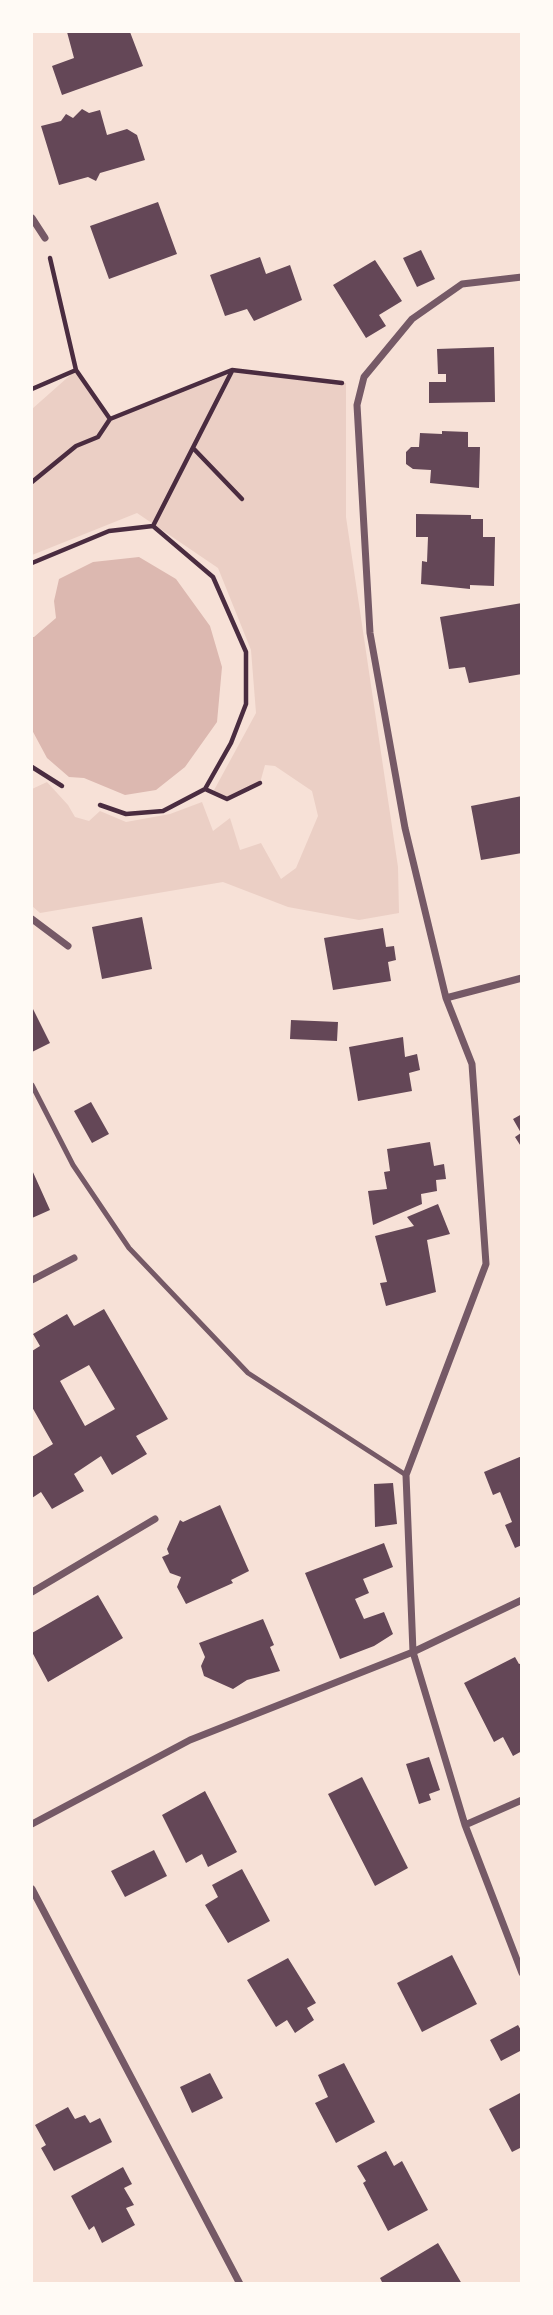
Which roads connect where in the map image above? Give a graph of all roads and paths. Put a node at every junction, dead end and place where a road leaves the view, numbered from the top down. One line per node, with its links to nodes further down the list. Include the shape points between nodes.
1 (32, 218): 2 (street)
2 (45, 238): 4 (path)
3 (522, 277): 22 (street, via 463,284 412,319 364,377 357,405 370,632 405,828)
4 (76, 370): 7 (path); 8 (path)
5 (232, 370): 6 (path); 8 (path); 9 (path)
6 (346, 383)
7 (32, 389)
8 (110, 419): 10 (path, via 98,437 76,446)
9 (193, 448): 11 (path); 12 (path)
10 (32, 482)
11 (242, 499)
12 (153, 526): 13 (path, via 109,531); 17 (path, via 213,576 246,652 246,704)
13 (32, 563)
14 (32, 767): 16 (path)
15 (260, 783): 17 (path, via 227,799)
16 (62, 786)
17 (205, 789): 18 (path, via 163,811 126,814)
18 (100, 805)
19 (32, 919): 20 (street)
20 (68, 946)
21 (522, 978): 22 (street)
22 (446, 998): 26 (street, via 472,1064 486,1264)
23 (32, 1085): 26 (lane, via 73,1166 130,1248 248,1373)
24 (74, 1258): 25 (street)
25 (32, 1280)
26 (406, 1475): 30 (street)
27 (155, 1519): 28 (street)
28 (32, 1592)
29 (522, 1600): 30 (street)
30 (413, 1652): 32 (street, via 190,1740); 33 (street)
31 (522, 1800): 33 (street)
32 (32, 1824)
33 (464, 1825): 35 (street)
34 (32, 1889): 36 (street)
35 (522, 1973)
36 (240, 2284)

